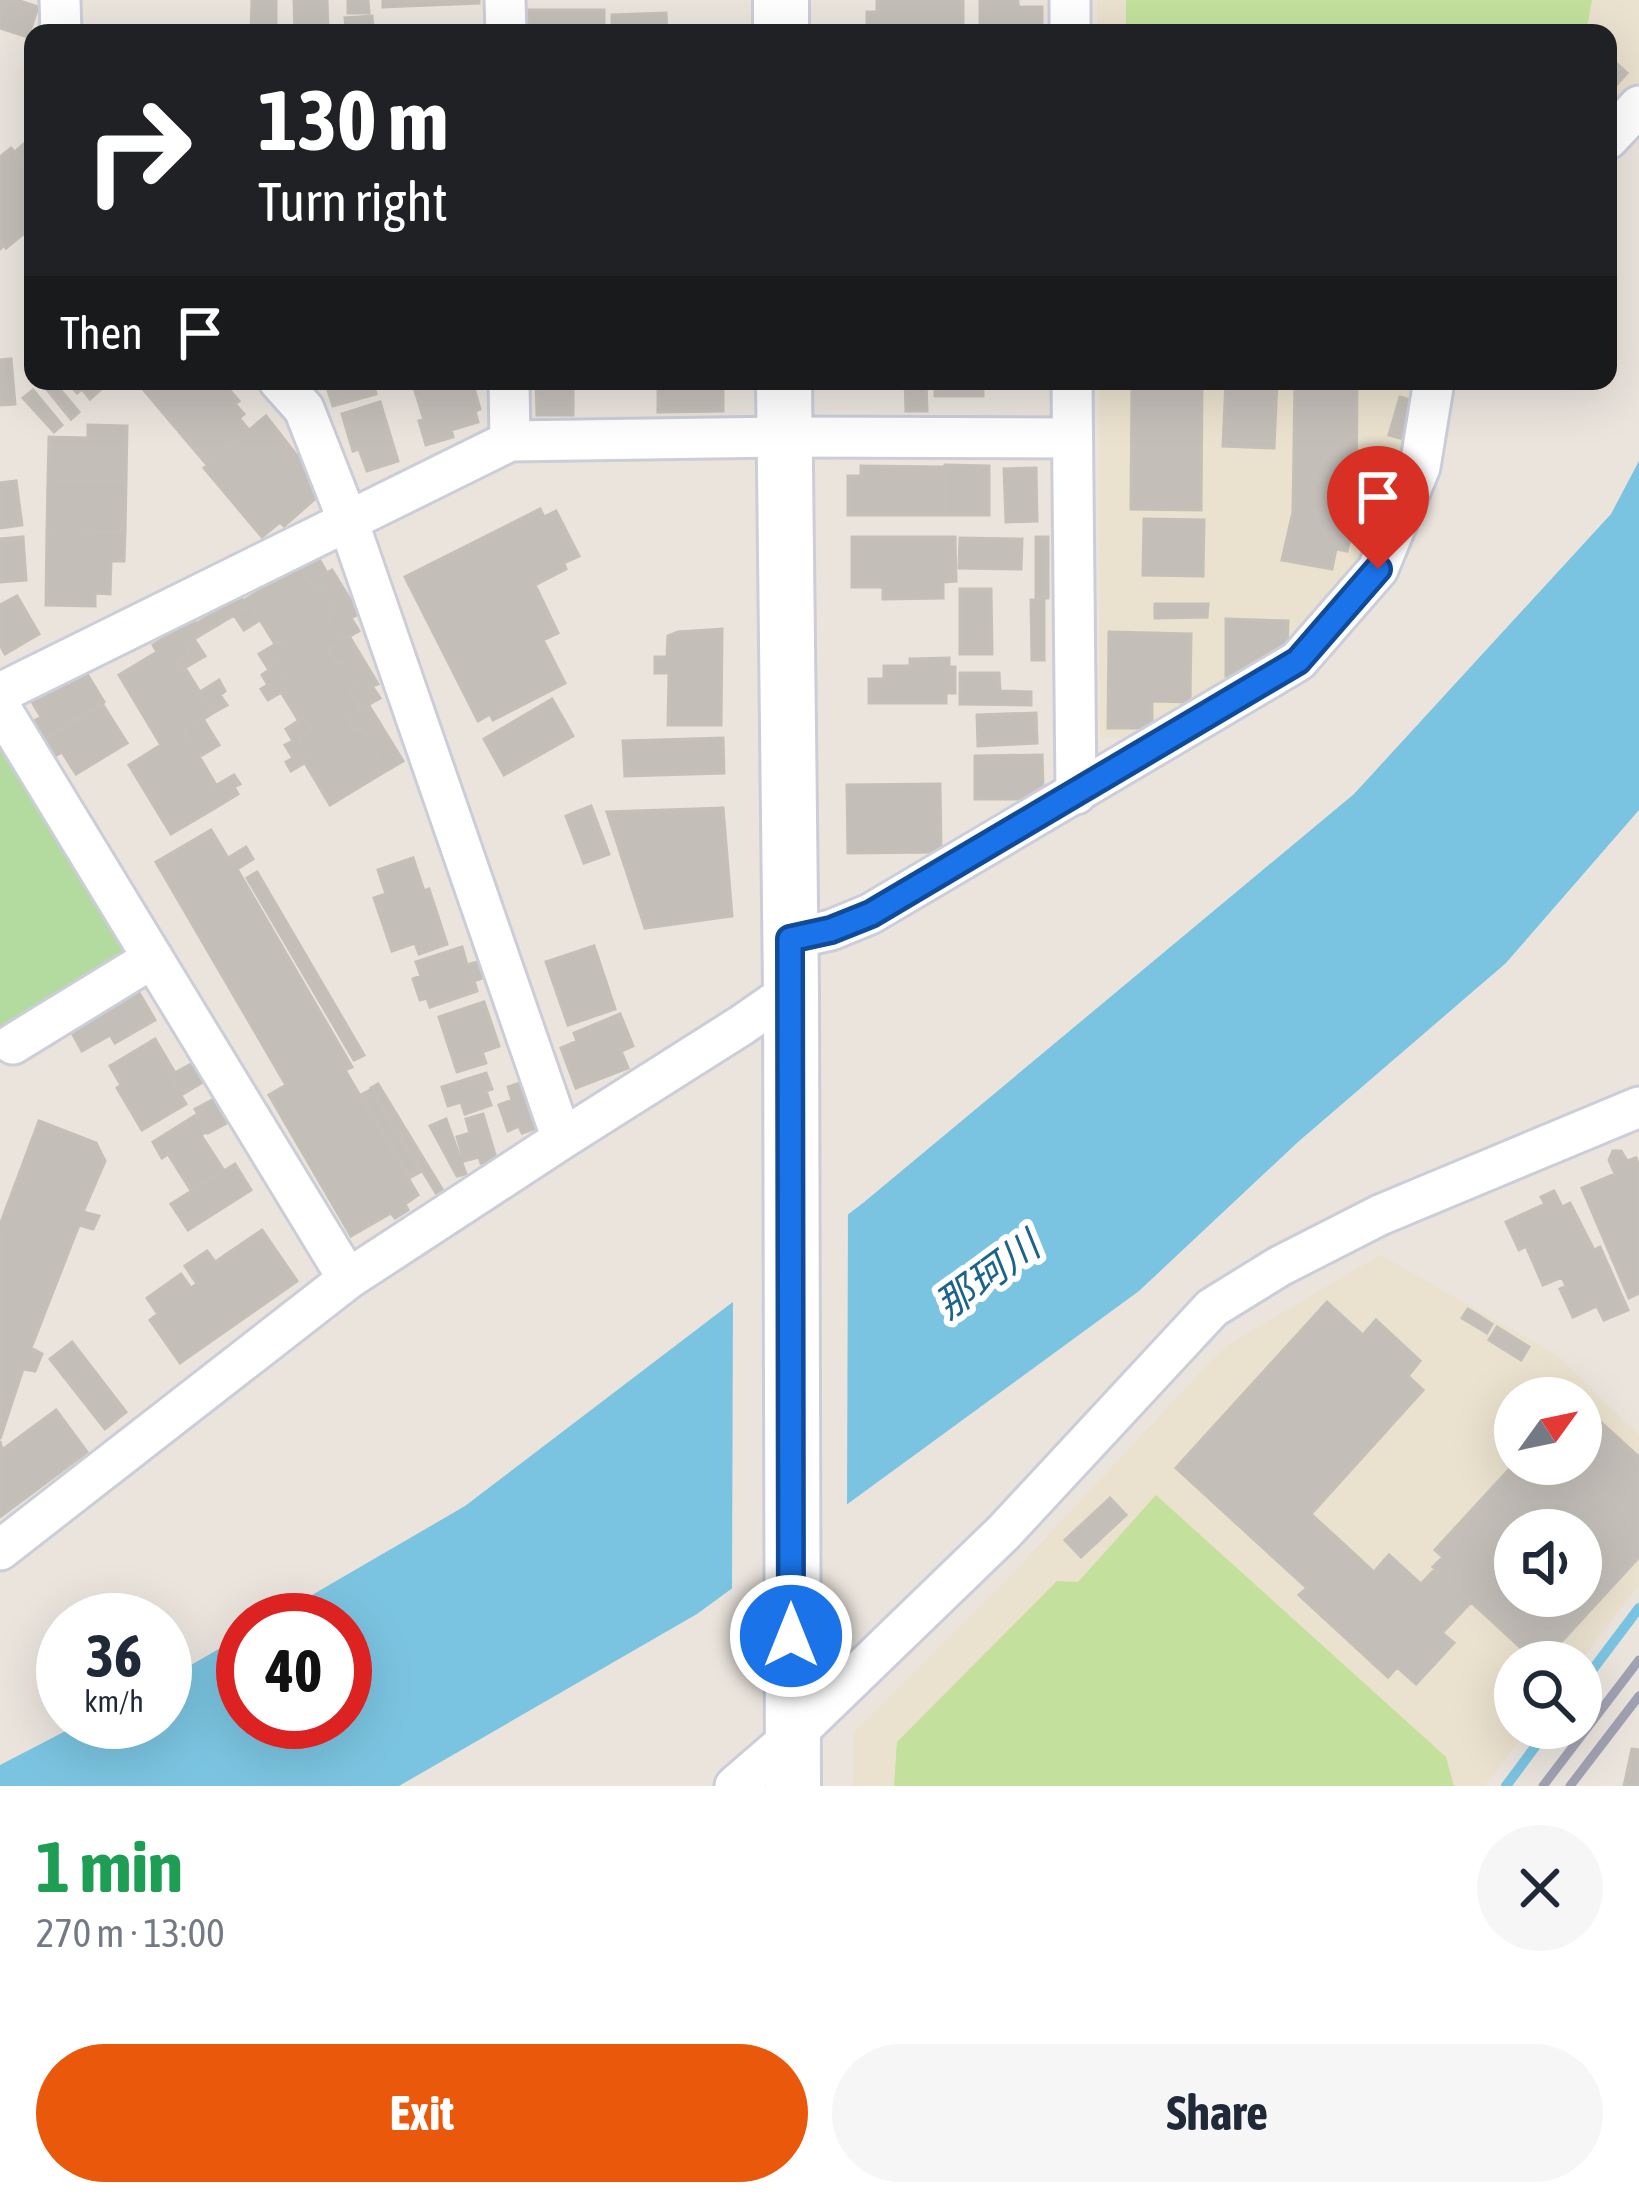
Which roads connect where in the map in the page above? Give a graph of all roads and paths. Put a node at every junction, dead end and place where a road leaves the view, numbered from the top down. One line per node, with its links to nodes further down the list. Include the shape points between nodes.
1 (1639, 106): 2 (street)
2 (1617, 129)
3 (287, 390): 11 (street, via 304,409)
4 (509, 390): 10 (street)
5 (784, 390): 8 (street)
6 (1072, 390): 9 (street)
7 (1433, 390): 14 (street, via 1420,466 1378,569 1298,661)
8 (785, 437): 9 (street); 10 (street); 16 (street)
9 (1072, 438): 14 (street)
10 (510, 441): 11 (street)
11 (348, 521): 12 (street); 19 (street)
12 (0, 693)
13 (0, 707): 15 (street)
14 (1076, 794): 16 (street, via 831,930)
15 (153, 958): 17 (street); 20 (street)
16 (791, 965): 19 (street, via 742,1025); 22 (street)
17 (4, 1055)
18 (1639, 1107): 22 (street, via 1380,1215 1212,1308)
19 (562, 1139): 20 (street)
20 (348, 1279): 21 (street)
21 (0, 1550)
22 (793, 1761): 23 (street)
23 (735, 1786)

